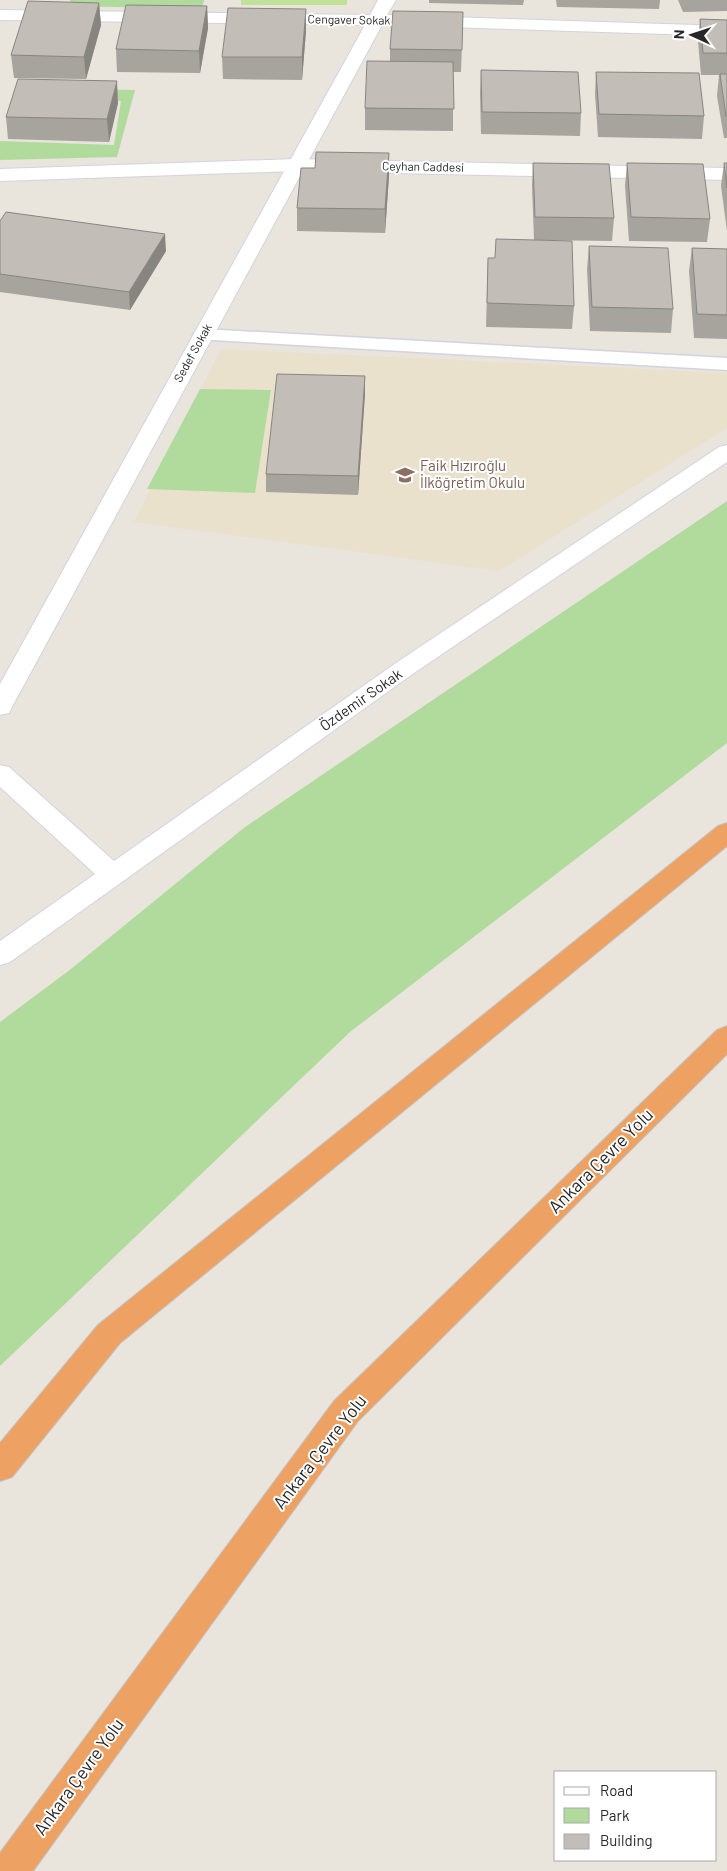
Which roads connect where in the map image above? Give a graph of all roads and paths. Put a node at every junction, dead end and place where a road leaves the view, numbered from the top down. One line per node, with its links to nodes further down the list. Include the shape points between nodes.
1 (387, 0): 3 (street, Sedef Sokak)
2 (0, 15): 3 (street, Cengaver Sokak)
3 (375, 20): 4 (street, Cengaver Sokak); 5 (street, Sedef Sokak)
4 (727, 31)
5 (296, 165): 6 (street, Ceyhan Caddesi); 7 (street, Ceyhan Caddesi); 8 (street, Sedef Sokak)
6 (727, 174)
7 (0, 175)
8 (203, 335): 9 (lane); 11 (street, Sedef Sokak)
9 (727, 364)
10 (727, 452): 14 (street, Özdemir Sokak, via 405,668)
11 (0, 707)
12 (0, 773): 14 (street)
13 (727, 832): 17 (highway, via 109,1334)
14 (113, 875): 15 (street, Özdemir Sokak)
15 (0, 955)
16 (727, 1037): 18 (highway, Ankara Çevre Yolu, via 346,1412)
17 (0, 1468)
18 (10, 1871)

